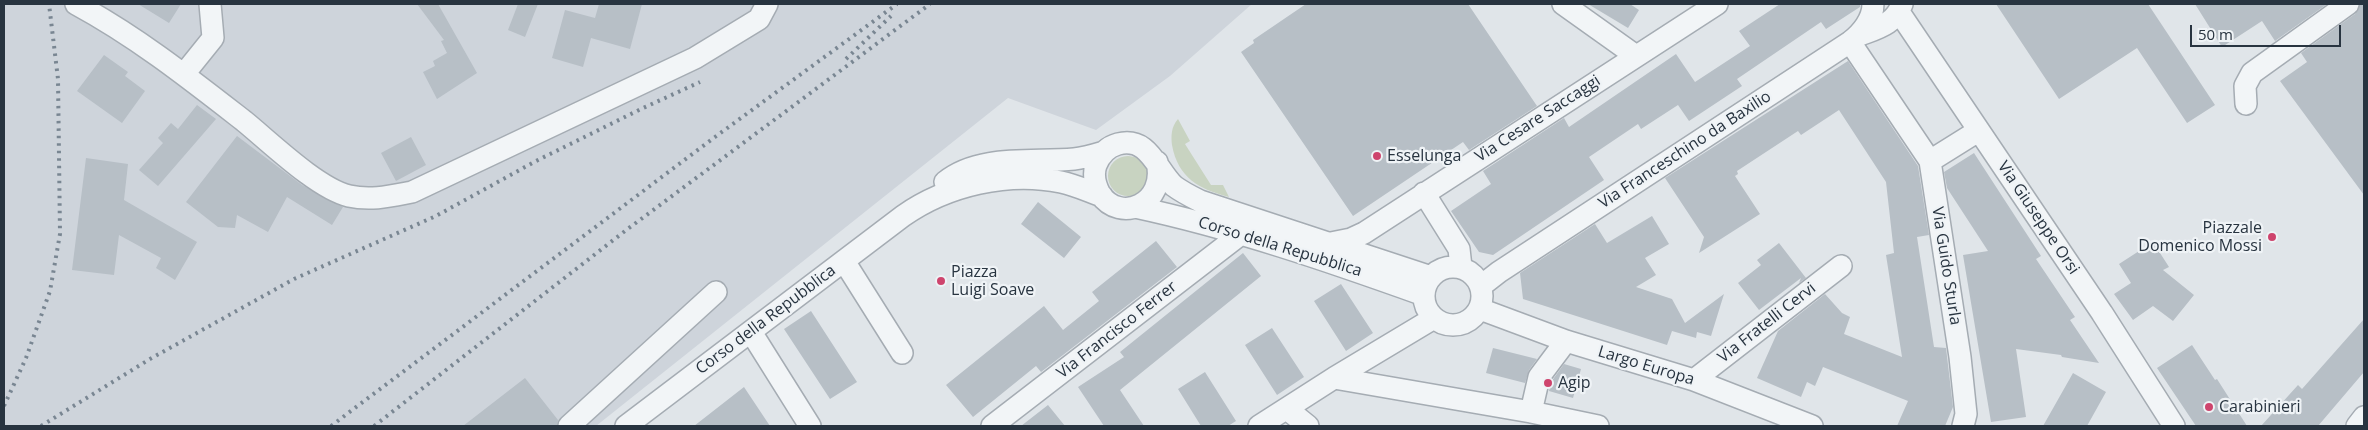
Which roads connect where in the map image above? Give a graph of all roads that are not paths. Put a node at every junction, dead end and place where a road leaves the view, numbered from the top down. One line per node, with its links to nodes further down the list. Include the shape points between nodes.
1 (76, 4): 11 (street)
2 (210, 4): 11 (street, via 213,38)
3 (767, 4): 11 (street, via 759,19 695,58 412,192 374,199 347,195 318,180)
4 (1716, 4): 10 (street, Via Cesare Saccaggi)
5 (1873, 4): 9 (street, Via Franceschino da Baxilio, via 1873,12)
6 (2348, 4): 12 (street, via 2252,73 2245,86)
7 (1577, 8): 10 (street)
8 (1901, 8): 9 (street, via 1889,24); 13 (street, Via Giuseppe Orsi)
9 (1855, 39): 15 (street); 27 (street, Via Franceschino da Baxilio)
10 (1636, 56): 17 (street, Via Cesare Saccaggi)
11 (184, 74)
12 (2246, 104)
13 (1978, 131): 15 (street); 47 (street, Via Giuseppe Orsi, via 2102,313)
14 (1104, 152): 16 (street, via 1114,145 1134,143 1152,154); 18 (street, via 1095,168 1097,188); 20 (street, Corso della Repubblica, via 1080,158 1012,162 966,171 948,179)
15 (1930, 161): 46 (street, Via Guido Sturla, via 1960,357 1966,414)
16 (1157, 162): 19 (street, via 1160,173 1158,185 1153,195); 22 (street, Corso della Repubblica, via 1175,186 1200,202)
17 (1424, 193): 22 (street, Via Cesare Saccaggi, via 1364,233); 25 (street, via 1459,248)
18 (1102, 196): 19 (street, via 1117,206); 20 (street, Corso della Repubblica, via 1060,182 984,183 938,195)
19 (1135, 207): 21 (street, Corso della Repubblica)
20 (906, 214): 23 (street, Corso della Repubblica)
21 (1241, 234): 26 (street, Corso della Repubblica, via 1342,265); 41 (street, Via Francisco Ferrer)
22 (1330, 243): 26 (street, Corso della Repubblica)
23 (844, 261): 31 (street, Corso della Repubblica); 33 (street)
24 (1840, 266): 35 (street, Via Fratelli Cervi)
25 (1461, 267): 26 (street, via 1444,268); 27 (street, via 1477,278)
26 (1427, 286): 30 (street, via 1428,312)
27 (1481, 286): 29 (street)
28 (716, 292): 38 (street)
29 (1480, 309): 30 (street, via 1459,325); 32 (street, Largo Europa)
30 (1434, 318): 34 (street)
31 (751, 332): 39 (street, Corso della Repubblica); 40 (street)
32 (1566, 341): 35 (street, Largo Europa); 37 (street, via 1539,377)
33 (902, 353)
34 (1334, 378): 36 (street); 37 (street)
35 (1694, 380): 45 (street, Largo Europa)
36 (1286, 408): 42 (street); 43 (street)
37 (1531, 412): 44 (street)
38 (569, 426)
39 (626, 426)
40 (810, 426)
41 (992, 426)
42 (1258, 426)
43 (1308, 426)
44 (1598, 426)
45 (1812, 426)
46 (1962, 426)
47 (2174, 426)

